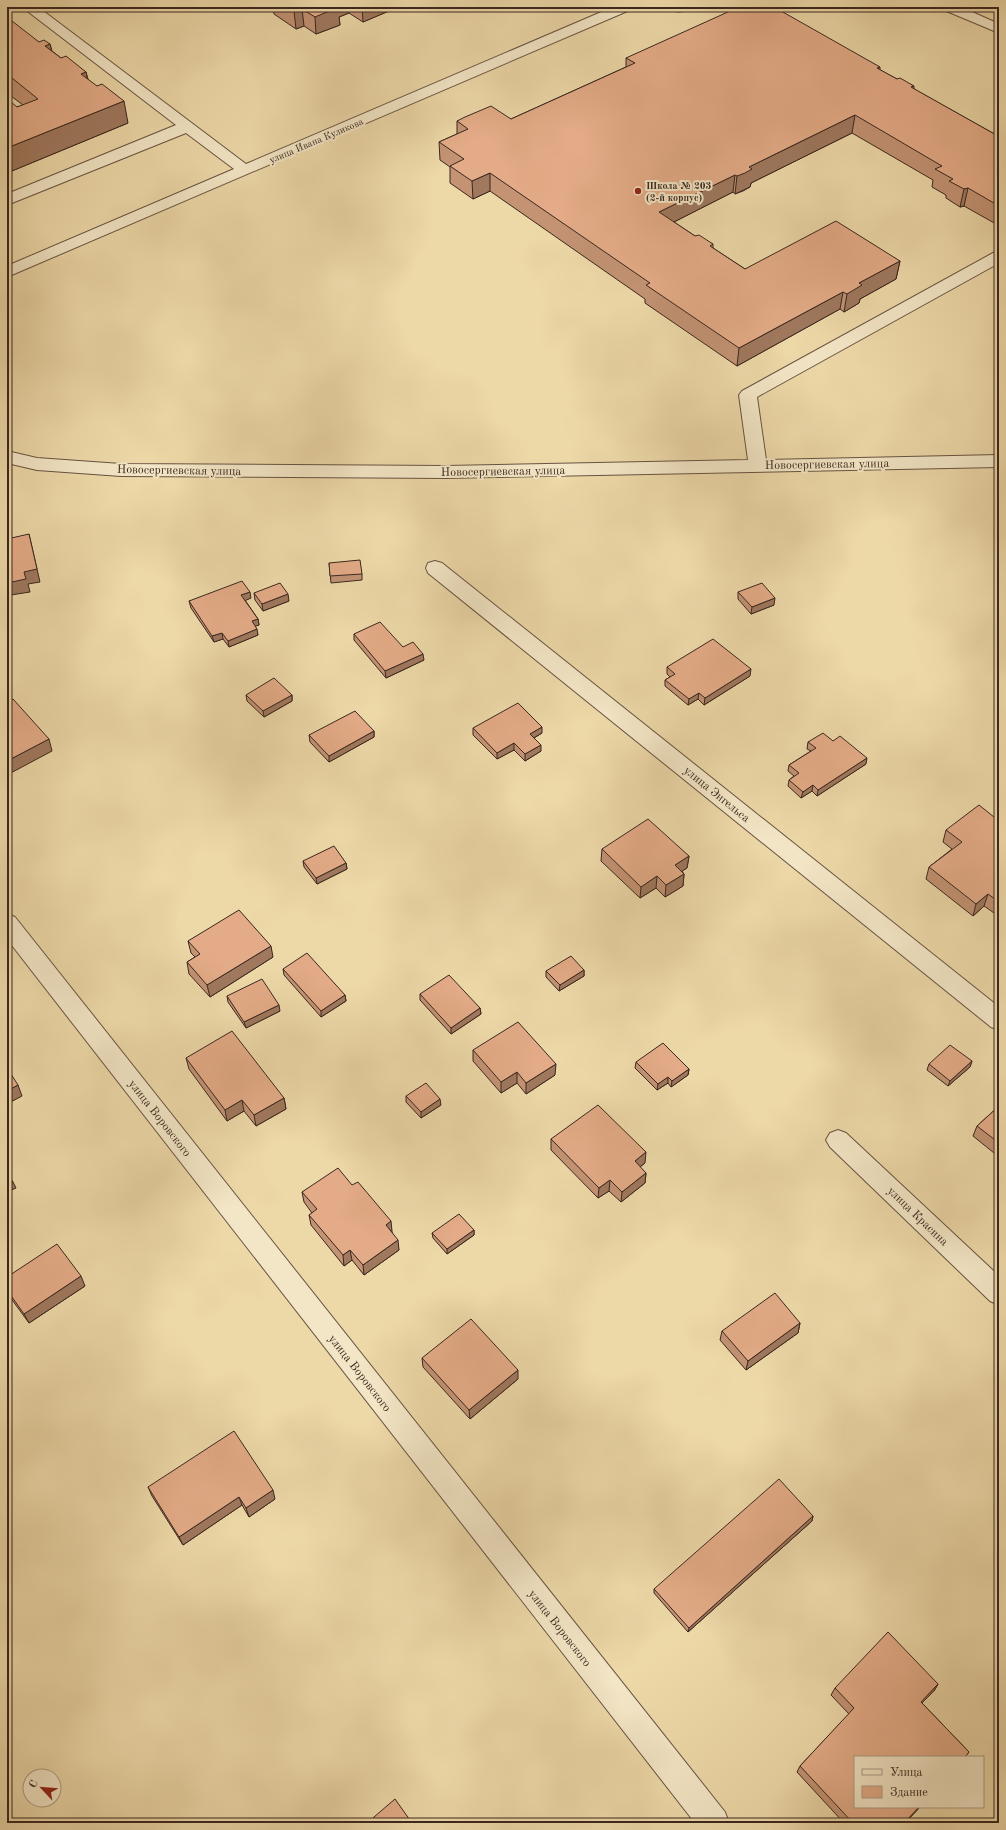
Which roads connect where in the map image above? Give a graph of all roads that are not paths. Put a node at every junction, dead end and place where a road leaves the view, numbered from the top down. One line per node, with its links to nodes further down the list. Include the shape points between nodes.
1 (29, 7): 5 (street)
2 (625, 7): 6 (street, улица Ивана Куликова)
3 (949, 7): 4 (street)
4 (999, 29)
5 (186, 126): 6 (street); 7 (street)
6 (245, 170): 9 (street, улица Ивана Куликова)
7 (7, 200)
8 (999, 256): 12 (street, via 748,395)
9 (7, 272)
10 (7, 457): 12 (street, Новосергиевская улица, via 37,464 79,468 198,471 446,472)
11 (999, 461): 12 (street, Новосергиевская улица)
12 (758, 466)
13 (435, 568): 15 (street, улица Энгельса)
14 (7, 923): 18 (street, улица Воровского)
15 (999, 1020)
16 (838, 1140): 17 (street, улица Красина)
17 (999, 1293)
18 (714, 1823)

